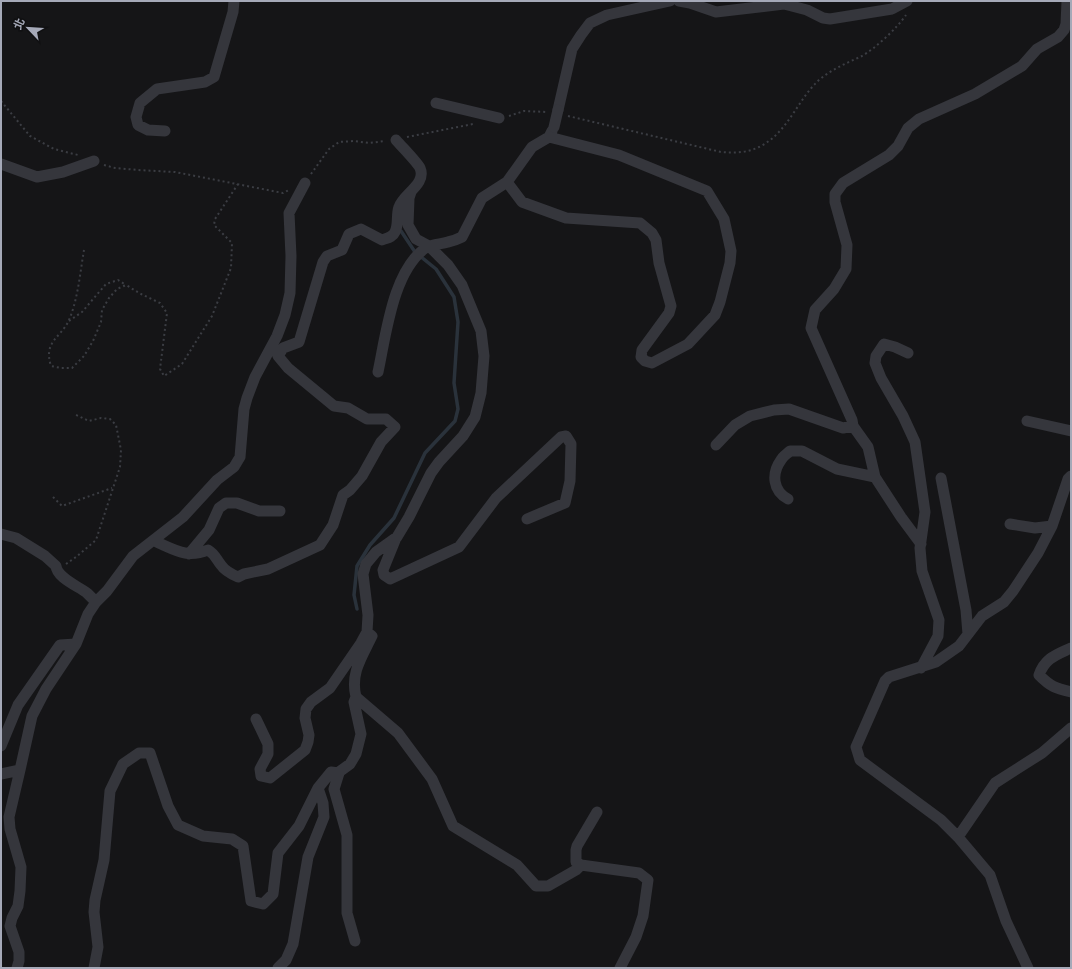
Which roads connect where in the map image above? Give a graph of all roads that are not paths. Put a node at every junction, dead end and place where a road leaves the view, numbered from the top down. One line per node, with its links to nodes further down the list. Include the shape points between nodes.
1 (234, 1): 11 (lane, via 214,77 205,82 157,89 140,103 136,117 138,125 148,130)
2 (670, 1): 7 (lane)
3 (679, 1): 8 (lane)
4 (703, 1): 8 (lane)
5 (907, 1): 8 (lane, via 892,9 830,20 784,4)
6 (1067, 1): 23 (lane, via 1066,24 1058,37 1037,49 1022,66 975,94 919,119 908,128 898,146 889,155 843,182 835,194 834,202 847,245 846,269 834,289 815,310 811,328)
7 (637, 5): 12 (lane, bridge, via 590,23 581,35 572,49 554,127)
8 (716, 12)
9 (436, 103): 10 (lane)
10 (499, 118)
11 (165, 132)
12 (549, 137): 16 (lane, via 532,147); 16 (lane, via 619,155 707,191 724,219 731,251 730,263 715,315 688,344 652,363 645,362 641,357 642,350 669,313 671,306 659,263 656,240 652,233 640,223 566,218 522,202)
13 (396, 140): 18 (lane, via 420,168 419,182)
14 (94, 162): 15 (lane, via 37,177)
15 (1, 164)
16 (507, 182): 19 (lane, via 482,198 462,237)
17 (305, 183): 36 (lane, via 289,213 290,293 285,315 247,398 240,457 234,467 217,480 183,517)
18 (412, 190): 19 (lane, via 409,198 408,226); 38 (lane, via 399,207 396,232 392,236 382,240 361,229 349,234 342,250 327,256 299,342 283,348 278,356 288,368 334,406 348,408 368,418 386,419 395,427 381,442 362,476 343,495 333,525 320,545 268,569 238,576 230,574 222,567 214,553 208,550)
19 (426, 249): 21 (lane, via 411,263 402,277 394,298); 35 (lane, via 448,265 462,285 481,330 484,356 481,393 475,417 463,436 431,473)
20 (908, 353): 37 (lane, via 884,344 876,356 875,363 915,442 925,512)
21 (378, 372)
22 (1027, 421): 24 (lane)
23 (853, 426): 25 (lane, via 843,428 789,409 774,410 750,416 735,425); 27 (lane, via 868,447)
24 (1071, 431)
25 (716, 445)
26 (1071, 476): 33 (lane)
27 (875, 477): 29 (lane, via 837,469 802,451 790,451 780,460 774,476 776,489 780,495); 37 (lane, via 900,517)
28 (940, 478): 41 (lane, via 966,610)
29 (788, 499)
30 (280, 511): 38 (lane, via 259,511 237,503 226,503 219,508 209,530)
31 (527, 519): 35 (lane, via 565,503 570,481 571,444 566,436 561,437 496,498 459,547 390,579 384,575 383,570)
32 (1010, 524): 33 (lane, via 1036,528)
33 (1052, 526): 41 (lane, via 1013,591 1004,602 982,616)
34 (1, 534): 39 (lane, via 16,538 45,556 65,579 86,592)
35 (397, 537): 40 (lane, via 376,552 366,564 363,574 368,615)
36 (154, 541): 38 (lane); 39 (lane, via 133,556)
37 (921, 544): 44 (lane, via 922,571 939,620 938,636)
38 (189, 554)
39 (96, 602): 42 (lane, via 88,614)
40 (367, 632): 46 (lane, via 372,636 356,667); 47 (lane, via 330,688 306,709 305,718 309,735 305,750 270,778 261,776 260,769 268,754 268,744)
41 (968, 634): 44 (lane, via 959,646 936,662)
42 (76, 644): 49 (lane, via 60,645 18,705); 50 (lane, via 46,689 32,716)
43 (1071, 648): 45 (lane, via 1047,660 1039,675 1049,685)
44 (921, 668): 55 (lane, via 889,677 885,681 856,747 860,760 941,820)
45 (1071, 692)
46 (356, 697): 51 (lane, via 354,702 361,734 356,754 350,764); 56 (lane, via 398,733 432,779 453,826 516,865 536,886 548,886)
47 (256, 719)
48 (1071, 728): 55 (lane, via 1042,753 995,783)
49 (1, 746)
50 (20, 770): 52 (lane); 58 (lane, via 9,817 21,867 18,906 10,926 19,952)
51 (339, 773): 53 (lane, via 331,772); 57 (lane, via 334,788 347,835 347,912)
52 (1, 774)
53 (318, 788): 59 (lane, via 299,826 278,853 273,894 264,904 251,901 243,846 232,839 203,836 178,825 168,806 150,753 139,753 123,764 110,791 104,860 94,906 98,947); 60 (lane, via 324,803 324,818 308,857 293,944 286,960)
54 (597, 812): 56 (lane, via 577,846 576,862)
55 (958, 837): 62 (lane, via 990,875 1006,921)
56 (581, 865): 61 (lane, via 639,873 648,880 643,916 636,937)
57 (355, 940)
58 (17, 968)
59 (94, 968)
60 (278, 968)
61 (620, 968)
62 (1028, 968)

